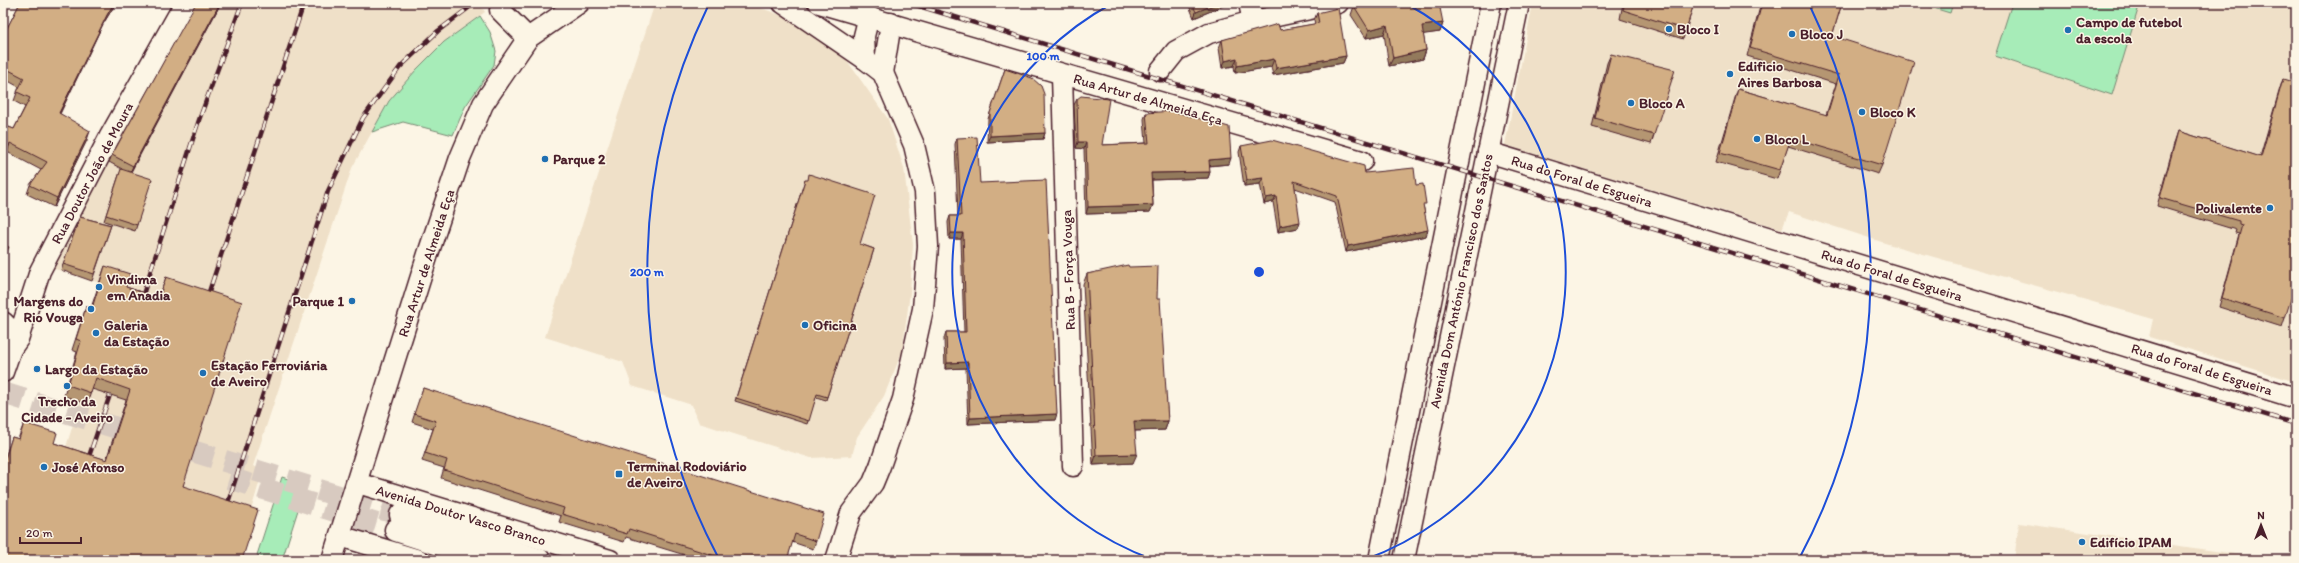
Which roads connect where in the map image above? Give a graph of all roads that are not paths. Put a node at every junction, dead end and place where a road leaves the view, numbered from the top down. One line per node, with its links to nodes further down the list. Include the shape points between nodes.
1 (185, 3): 20 (street, Rua Doutor João de Moura, via 109,138 40,271 18,339)
2 (579, 3): 12 (street, Rua Artur de Almeida Eça)
3 (783, 3): 13 (street)
4 (819, 3): 10 (street, Rua Artur de Almeida Eça)
5 (1338, 3): 9 (street)
6 (1491, 3): 32 (street, Avenida Dom António Francisco dos Santos)
7 (1519, 3): 17 (street, Avenida Dom António Francisco dos Santos)
8 (500, 10): 12 (street)
9 (1251, 12): 14 (street, via 1176,51)
10 (869, 16): 11 (street, Rua Artur de Almeida Eça); 13 (street, via 864,36)
11 (891, 23): 15 (street); 16 (street, Rua Artur de Almeida Eça)
12 (528, 38): 24 (street, Rua Artur de Almeida Eça, via 483,104 460,158 412,304)
13 (865, 59): 15 (street)
14 (1160, 71)
15 (883, 74): 31 (street, via 914,145 925,192 928,246 924,309 903,400 880,466 873,483 851,513)
16 (1062, 75): 18 (street, Rua Artur de Almeida Eça); 23 (street, Rua B - Força Vouga)
17 (1488, 152): 22 (street, Rua do Foral de Esgueira); 33 (street, Avenida Dom António Francisco dos Santos)
18 (1362, 160)
19 (3, 322): 20 (street, via 7,326)
20 (11, 348): 21 (street)
21 (3, 372)
22 (2296, 398)
23 (1073, 466)
24 (358, 483): 25 (street, Rua Artur de Almeida Eça); 30 (street, Avenida Doutor Vasco Branco)
25 (340, 536): 26 (street, Rua Artur de Almeida Eça); 27 (street)
26 (332, 560)
27 (419, 560)
28 (488, 560): 29 (main road, Avenida Doutor Vasco Branco, via 398,523)
29 (539, 560)
30 (610, 560)
31 (836, 560)
32 (1379, 560)
33 (1404, 560)

